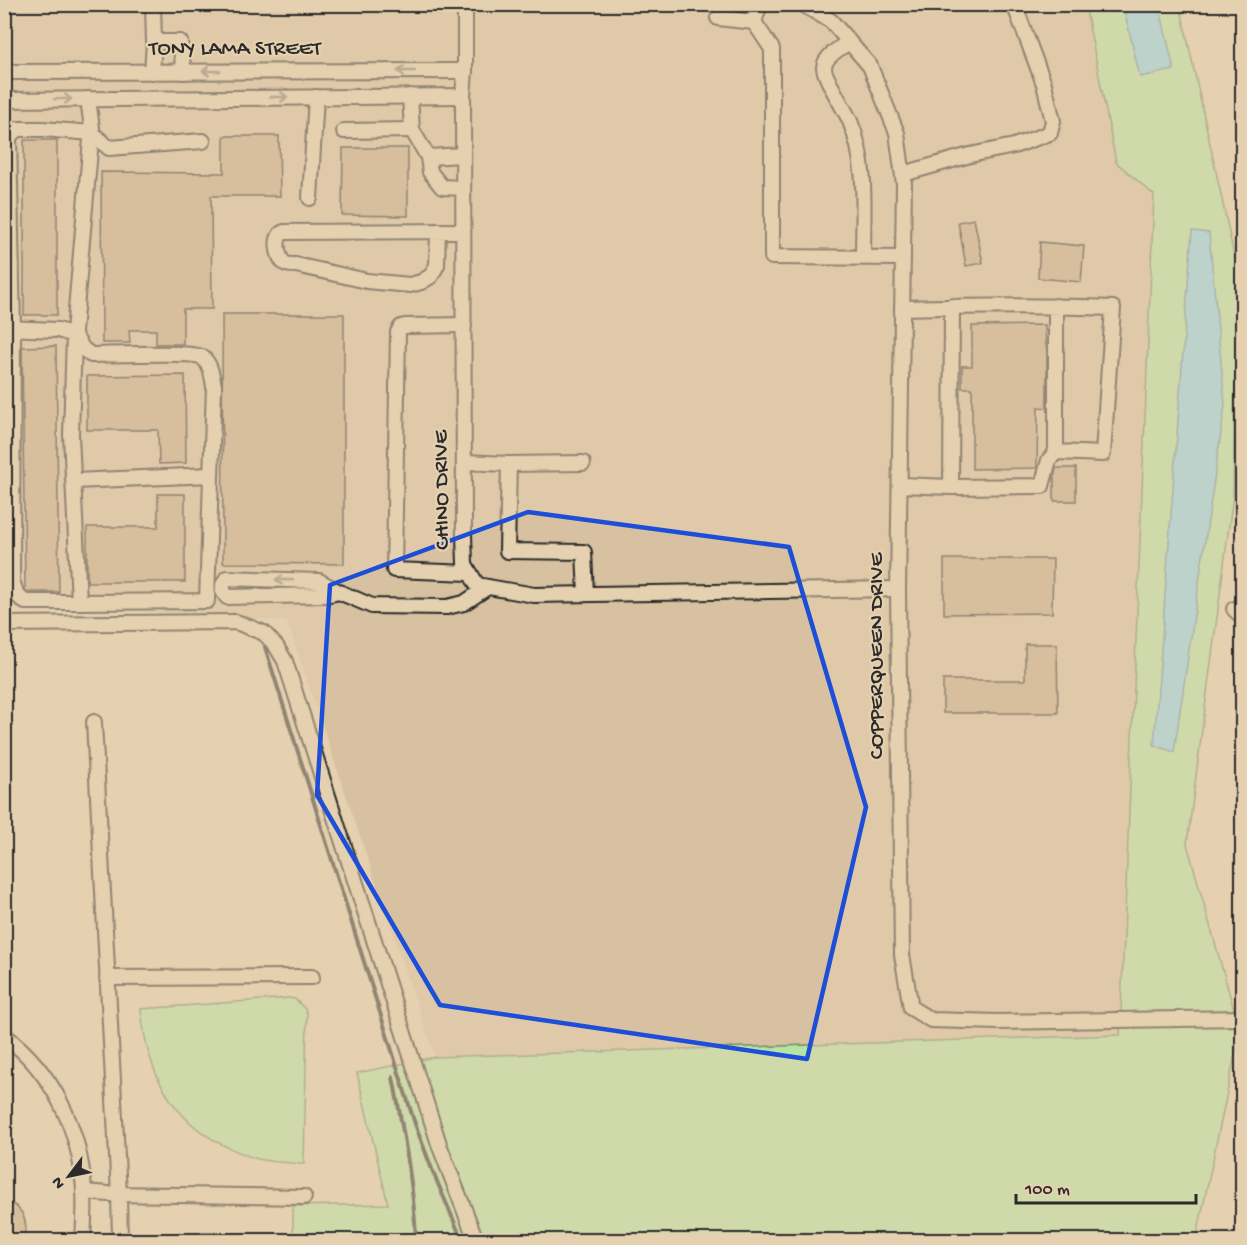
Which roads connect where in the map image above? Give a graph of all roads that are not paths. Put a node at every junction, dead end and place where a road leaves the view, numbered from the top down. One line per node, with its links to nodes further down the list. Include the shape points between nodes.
1 (153, 4): 8 (street)
2 (465, 4): 10 (street, CHINO DRIVE)
3 (760, 4): 7 (street)
4 (802, 4): 9 (street, COPPERQUEEN DRIVE, via 831,21)
5 (1014, 4): 25 (street, via 1044,84 1053,121 1050,133)
6 (718, 18): 7 (street)
7 (754, 22): 31 (street, via 772,49 772,256)
8 (154, 42): 12 (street); 13 (street, via 180,42)
9 (849, 42): 25 (street, COPPERQUEEN DRIVE, via 870,66 897,133); 31 (street, via 831,54 824,64 824,74 846,112 861,159)
10 (465, 71): 13 (street, TONY LAMA STREET, one-way to 13); 15 (street, CHINO DRIVE)
11 (4, 72): 12 (street, TONY LAMA STREET)
12 (152, 72): 13 (street, TONY LAMA STREET)
13 (184, 72)
14 (410, 96): 15 (street); 16 (street); 19 (street)
15 (463, 96): 23 (street, CHINO DRIVE)
16 (316, 97): 17 (street, one-way to 16); 27 (street)
17 (88, 99): 18 (street, one-way to 17); 21 (street)
18 (4, 100)
19 (412, 129): 20 (street); 24 (street)
20 (344, 131)
21 (92, 133): 22 (street, via 109,148); 28 (street, via 18,129 9,136); 38 (street)
22 (203, 141)
23 (463, 155): 24 (street); 26 (street, CHINO DRIVE)
24 (428, 157): 26 (street, via 430,172 442,187)
25 (903, 174): 32 (street, COPPERQUEEN DRIVE)
26 (463, 188): 30 (street, CHINO DRIVE)
27 (310, 198)
28 (8, 229): 37 (street)
29 (438, 231): 29 (street, via 284,231 278,242 280,257 287,265 410,285 432,276 437,266); 30 (street)
30 (463, 231): 36 (street, CHINO DRIVE)
31 (863, 257): 32 (street)
32 (903, 258): 35 (street, COPPERQUEEN DRIVE)
33 (952, 306): 34 (street); 35 (street); 46 (street)
34 (1056, 306): 39 (street); 39 (street, via 1113,308 1103,454)
35 (902, 308): 45 (street, COPPERQUEEN DRIVE)
36 (464, 325): 40 (street, CHINO DRIVE); 48 (street, via 405,326 398,332 394,570)
37 (9, 328): 38 (street, via 58,330); 47 (street)
38 (74, 335): 43 (street, via 91,356 174,354 200,356 209,363 214,386); 44 (street)
39 (1056, 452): 46 (street, via 1049,460 1042,486)
40 (464, 462): 41 (street); 48 (street, CHINO DRIVE, via 465,564)
41 (508, 464): 42 (street); 52 (street, via 507,551 584,552)
42 (583, 464)
43 (211, 475): 44 (street); 53 (street, via 207,601)
44 (74, 482): 53 (street)
45 (900, 485): 46 (street); 50 (street, COPPERQUEEN DRIVE)
46 (951, 487)
47 (8, 491): 53 (street, via 12,581 17,595 25,602)
48 (470, 573): 49 (street, CHINO DRIVE, via 477,585)
49 (488, 587): 51 (street, via 464,603 447,607 372,606); 52 (street, CHINO DRIVE, via 534,595)
50 (898, 589): 52 (street, CHINO DRIVE); 58 (street, COPPERQUEEN DRIVE, via 902,955 911,1008 931,1020)
51 (339, 592): 51 (street, one-way to 51, via 319,581 227,578 223,585 226,597 326,596)
52 (585, 594)
53 (79, 602)
54 (4, 624): 65 (street, via 236,622 264,633 276,646 289,671 440,1148)
55 (94, 722): 57 (street)
56 (312, 976): 57 (street)
57 (108, 978): 61 (street)
58 (1242, 1018)
59 (4, 1035): 60 (street, via 30,1058 58,1096 69,1120)
60 (84, 1191): 61 (street); 63 (street)
61 (119, 1194): 62 (street); 64 (street)
62 (304, 1197)
63 (83, 1240)
64 (120, 1240)
65 (476, 1240)

